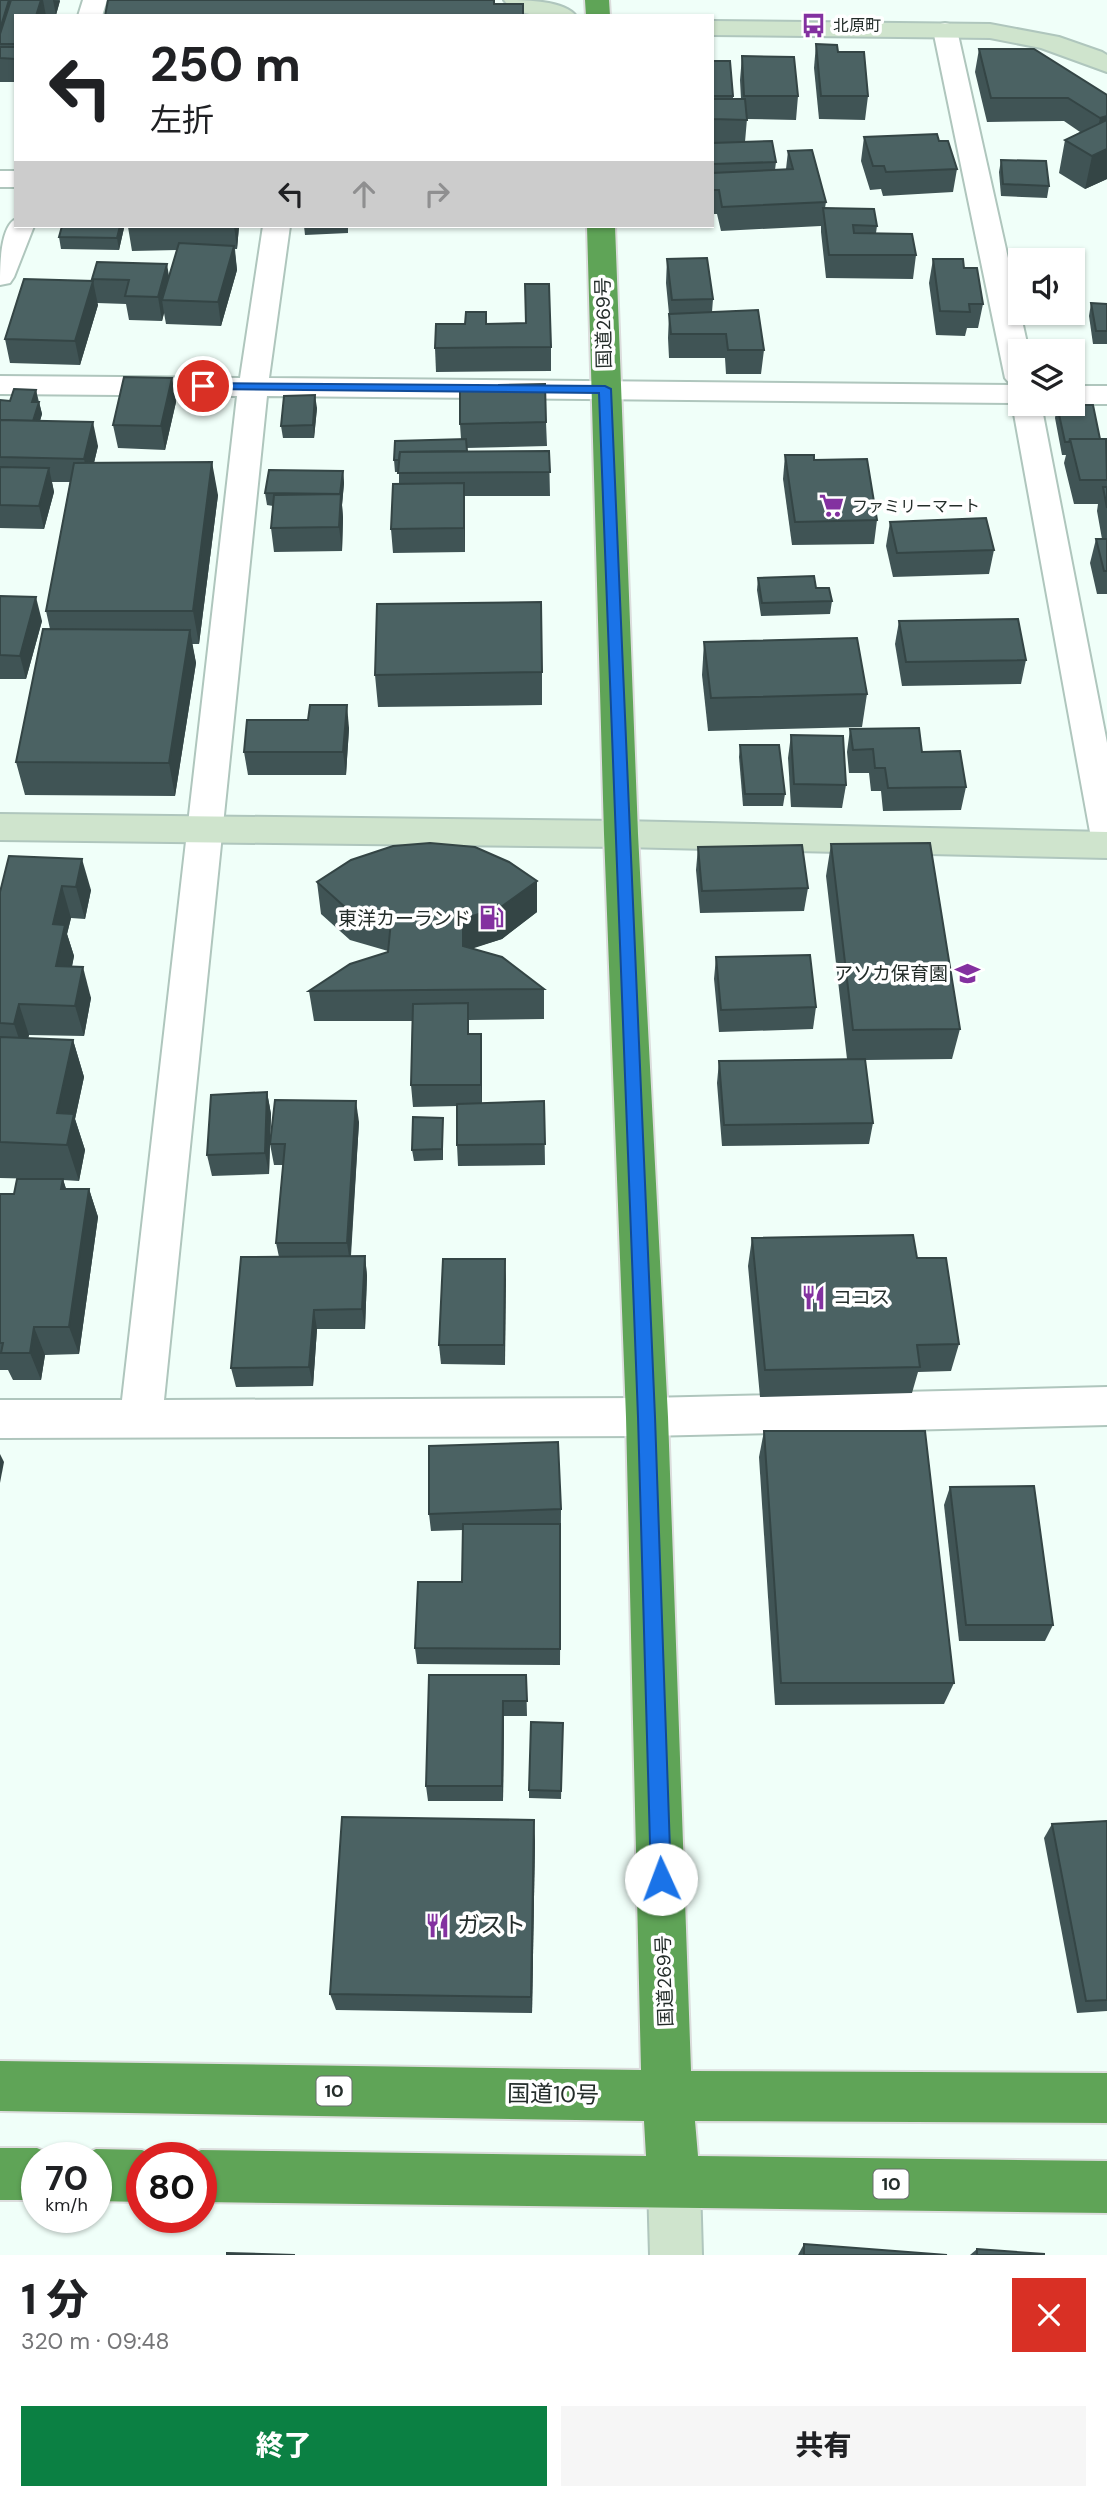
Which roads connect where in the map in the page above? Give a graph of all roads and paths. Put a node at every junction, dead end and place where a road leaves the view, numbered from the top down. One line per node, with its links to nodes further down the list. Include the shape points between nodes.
1 (510, 9): 2 (street)
2 (549, 14)
3 (714, 28): 4 (street)
4 (945, 30): 5 (street, via 1026,35); 10 (street)
5 (1107, 64)
6 (19, 228): 9 (street)
7 (277, 228): 12 (street)
8 (601, 228): 13 (highway, 国道269号)
9 (0, 277)
10 (1012, 339)
11 (0, 385): 12 (street)
12 (253, 386): 13 (street); 19 (street)
13 (605, 389): 14 (street); 21 (highway, 国道269号)
14 (1008, 394)
15 (1085, 395): 16 (street)
16 (1107, 395)
17 (1028, 416): 20 (street)
18 (0, 827): 19 (street)
19 (206, 830): 21 (street); 25 (street)
20 (1107, 832)
21 (621, 834): 22 (street); 24 (highway, 国道269号)
22 (1107, 845)
23 (1107, 1406): 24 (street)
24 (647, 1417): 25 (street); 28 (highway, 国道269号)
25 (141, 1418): 26 (street)
26 (0, 1419)
27 (0, 2086): 28 (highway, 国道10号 / 10)
28 (667, 2096): 29 (highway, 国道10号 / 10); 33 (highway, 国道269号)
29 (1107, 2098)
30 (0, 2174): 31 (highway)
31 (21, 2174)
32 (217, 2176): 33 (highway, 10)
33 (674, 2183): 34 (highway, 10); 35 (street)
34 (1107, 2187)
35 (676, 2255)

